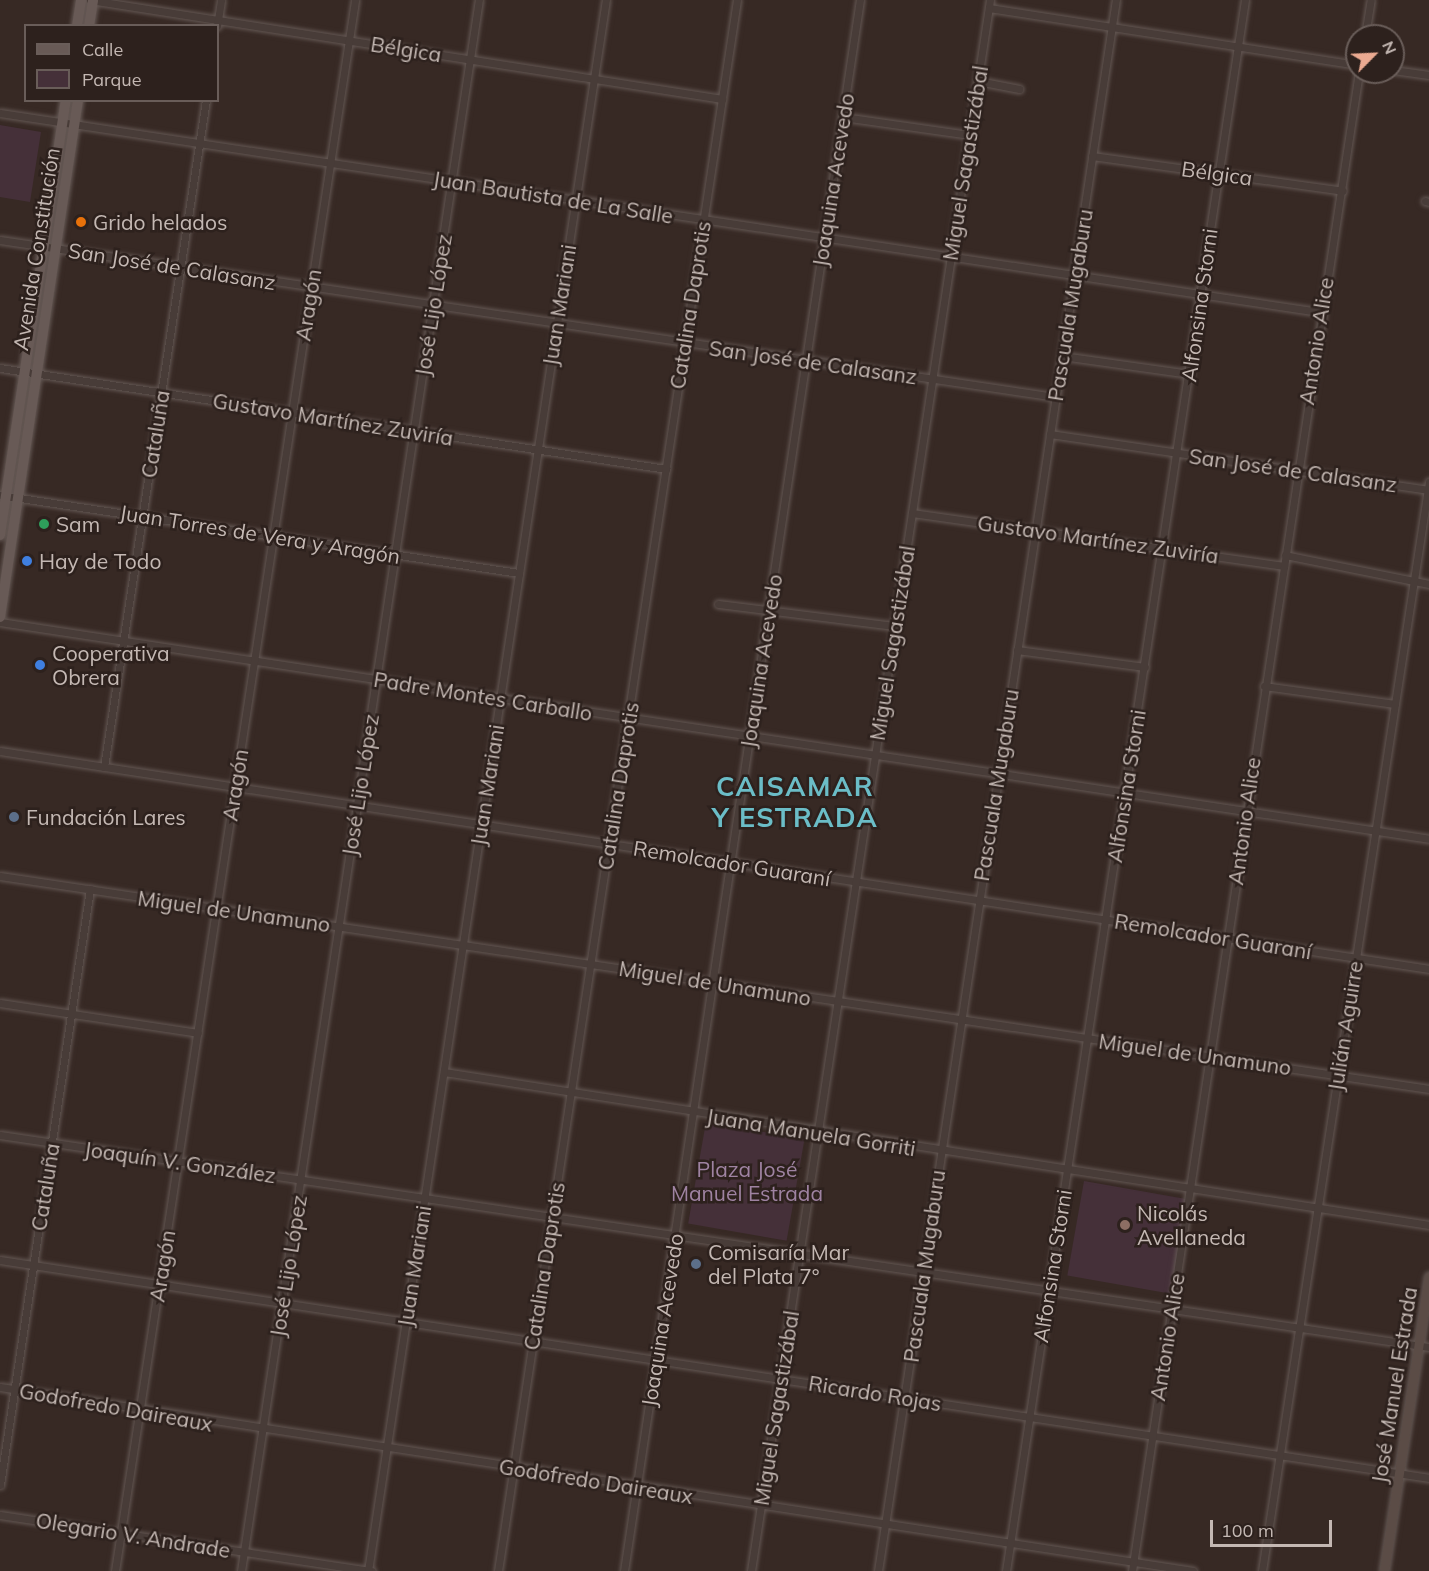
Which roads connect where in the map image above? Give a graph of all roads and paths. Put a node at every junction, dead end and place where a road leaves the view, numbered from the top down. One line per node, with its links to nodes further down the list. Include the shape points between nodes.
1 (81, 0): 15 (main road)
2 (92, 0): 14 (street, Bélgica); 16 (main road)
3 (221, 0): 14 (street)
4 (354, 0): 19 (street, Aragón)
5 (479, 0): 21 (street, José Lijo López)
6 (606, 0): 25 (street, Juan Mariani)
7 (737, 0): 29 (street, Catalina Daprotis)
8 (861, 0): 34 (street, Joaquina Acevedo)
9 (990, 0): 13 (street, Miguel Sagastizábal)
10 (1116, 0): 18 (street, Pascuala Mugaburu)
11 (1245, 0): 20 (street, Alfonsina Storni)
12 (1371, 0): 17 (street)
13 (989, 8): 18 (street); 26 (street, Miguel Sagastizábal)
14 (217, 23): 19 (street, Bélgica)
15 (77, 24)
16 (89, 24)
17 (1367, 24)
18 (1111, 30): 20 (street); 39 (street, Pascuala Mugaburu)
19 (348, 40): 21 (street, Bélgica); 40 (street, Aragón)
20 (1238, 49): 22 (street); 41 (street, Alfonsina Storni)
21 (470, 59): 25 (street, Bélgica); 42 (street, José Lijo López)
22 (1345, 63)
23 (1405, 72): 24 (street)
24 (1429, 75)
25 (594, 79): 29 (street, Bélgica); 44 (street, Juan Mariani)
26 (978, 81): 28 (street); 37 (street, Miguel Sagastizábal)
27 (1357, 84): 43 (street, Antonio Alice)
28 (1019, 88)
29 (722, 99): 45 (street, Catalina Daprotis)
30 (66, 102): 35 (main road, Avenida Constitución)
31 (78, 102): 36 (main road, Avenida Constitución)
32 (206, 102): 38 (street, Cataluña)
33 (0, 113): 35 (street, Juan Bautista de La Salle)
34 (843, 117): 37 (street); 46 (street, Joaquina Acevedo)
35 (62, 123): 36 (street, Juan Bautista de La Salle); 48 (main road, Avenida Constitución)
36 (74, 125): 38 (street, Juan Bautista de La Salle); 49 (main road, Avenida Constitución)
37 (969, 135): 50 (street, Miguel Sagastizábal)
38 (199, 143): 40 (street, Juan Bautista de La Salle); 51 (street, Cataluña)
39 (1092, 156): 41 (street, Bélgica); 52 (street, Pascuala Mugaburu)
40 (330, 163): 42 (street, Juan Bautista de La Salle); 53 (street, Aragón)
41 (1218, 173): 43 (street, Bélgica); 54 (street, Alfonsina Storni)
42 (452, 181): 44 (street, Juan Bautista de La Salle); 55 (street, José Lijo López)
43 (1343, 191): 56 (street, Antonio Alice)
44 (575, 200): 45 (street, Juan Bautista de La Salle); 57 (street, Juan Mariani)
45 (704, 219): 46 (street, Juan Bautista de La Salle); 58 (street, Catalina Daprotis)
46 (825, 238): 50 (street, Juan Bautista de La Salle); 60 (street, Joaquina Acevedo)
47 (0, 240): 48 (street, San José de Calasanz)
48 (44, 247): 49 (street, San José de Calasanz); 62 (main road, Avenida Constitución)
49 (56, 249): 51 (street, San José de Calasanz); 63 (main road, Avenida Constitución)
50 (951, 256): 52 (street, Juan Bautista de La Salle); 65 (street, Miguel Sagastizábal)
51 (182, 267): 53 (street, San José de Calasanz); 66 (street, Cataluña)
52 (1074, 276): 54 (street, Juan Bautista de La Salle); 59 (street, Pascuala Mugaburu)
53 (311, 287): 55 (street, San José de Calasanz); 68 (street, Aragón)
54 (1199, 297): 56 (street, Juan Bautista de La Salle); 64 (street, Alfonsina Storni)
55 (433, 305): 57 (street, San José de Calasanz); 69 (street, José Lijo López)
56 (1319, 312): 74 (street, Antonio Alice)
57 (556, 324): 58 (street, San José de Calasanz); 71 (street, Juan Mariani)
58 (684, 344): 60 (street, San José de Calasanz); 73 (street, Catalina Daprotis)
59 (1062, 356): 64 (street); 67 (street, Pascuala Mugaburu)
60 (806, 362): 65 (street, San José de Calasanz); 91 (street, Joaquina Acevedo)
61 (0, 368): 62 (street, Gustavo Martínez Zuviría)
62 (25, 372): 63 (street, Gustavo Martínez Zuviría); 76 (main road, Avenida Constitución)
63 (37, 374): 66 (street, Gustavo Martínez Zuviría); 77 (main road, Avenida Constitución)
64 (1190, 374): 72 (street, Alfonsina Storni)
65 (932, 379): 67 (street, San José de Calasanz); 78 (street, Miguel Sagastizábal)
66 (161, 393): 68 (street, Gustavo Martínez Zuviría); 79 (street, Cataluña)
67 (1056, 397): 70 (street, Pascuala Mugaburu)
68 (292, 412): 69 (street, Gustavo Martínez Zuviría); 82 (street, Aragón)
69 (414, 431): 71 (street, Gustavo Martínez Zuviría); 84 (street, José Lijo López)
70 (1050, 434): 72 (street, San José de Calasanz); 80 (street, Pascuala Mugaburu)
71 (538, 450): 73 (street, Gustavo Martínez Zuviría); 87 (street, Juan Mariani)
72 (1177, 453): 74 (street, San José de Calasanz); 83 (street, Alfonsina Storni)
73 (666, 469): 103 (street, Catalina Daprotis)
74 (1296, 470): 75 (street, San José de Calasanz); 85 (street, Antonio Alice)
75 (1429, 487): 88 (street, Julián Aguirre)
76 (3, 495): 77 (street, Juan Torres de Vera y Aragón); 81 (main road, Avenida Constitución)
77 (18, 498): 79 (street, Juan Torres de Vera y Aragón); 92 (main road, Avenida Constitución)
78 (912, 513): 80 (street, Gustavo Martínez Zuviría); 94 (street, Miguel Sagastizábal)
79 (142, 516): 82 (street, Juan Torres de Vera y Aragón); 95 (street, Cataluña)
80 (1035, 530): 83 (street, Gustavo Martínez Zuviría); 96 (street, Pascuala Mugaburu)
81 (0, 535)
82 (273, 536): 84 (street, Juan Torres de Vera y Aragón); 97 (street, Aragón)
83 (1163, 548): 86 (street, Gustavo Martínez Zuviría); 98 (street, Alfonsina Storni)
84 (395, 555): 87 (street, Juan Torres de Vera y Aragón); 99 (street, José Lijo López)
85 (1285, 555): 86 (street, Antonio Alice); 88 (street)
86 (1284, 566): 100 (street, Antonio Alice)
87 (519, 573): 101 (street, Juan Mariani)
88 (1414, 582): 89 (street); 102 (street, Julián Aguirre)
89 (1429, 584)
90 (718, 604): 91 (street)
91 (769, 610): 94 (street); 104 (street, Joaquina Acevedo)
92 (0, 617)
93 (0, 622): 95 (street, Padre Montes Carballo)
94 (895, 626): 106 (street, Miguel Sagastizábal)
95 (123, 641): 97 (street, Padre Montes Carballo); 107 (street, Cataluña)
96 (1017, 650): 98 (street); 108 (street, Pascuala Mugaburu)
97 (254, 661): 99 (street, Padre Montes Carballo); 109 (street, Aragón)
98 (1145, 667): 110 (street, Alfonsina Storni)
99 (376, 680): 101 (street, Padre Montes Carballo); 111 (street, José Lijo López)
100 (1264, 686): 102 (street); 112 (street, Antonio Alice)
101 (500, 699): 103 (street, Padre Montes Carballo); 113 (street, Juan Mariani)
102 (1395, 704): 114 (street, Julián Aguirre)
103 (628, 718): 104 (street, Padre Montes Carballo); 116 (street, Catalina Daprotis)
104 (750, 737): 106 (street, Padre Montes Carballo); 117 (street, Joaquina Acevedo)
105 (0, 751): 107 (street, Remolcador Guaraní)
106 (875, 756): 108 (street, Padre Montes Carballo); 119 (street, Miguel Sagastizábal)
107 (104, 767): 109 (street, Remolcador Guaraní)
108 (998, 776): 110 (street, Padre Montes Carballo); 121 (street, Pascuala Mugaburu)
109 (235, 787): 111 (street, Remolcador Guaraní); 122 (street, Aragón)
110 (1125, 795): 112 (street, Padre Montes Carballo); 123 (street, Alfonsina Storni)
111 (357, 806): 113 (street, Remolcador Guaraní); 124 (street, José Lijo López)
112 (1245, 813): 114 (street, Padre Montes Carballo); 125 (street, Antonio Alice)
113 (481, 825): 116 (street, Remolcador Guaraní); 126 (street, Juan Mariani)
114 (1377, 833): 115 (street, Padre Montes Carballo); 127 (street, Julián Aguirre)
115 (1429, 839)
116 (609, 844): 117 (street, Remolcador Guaraní); 128 (street, Catalina Daprotis)
117 (731, 863): 119 (street, Remolcador Guaraní); 130 (street, Joaquina Acevedo)
118 (0, 876): 120 (street, Miguel de Unamuno)
119 (856, 882): 121 (street, Remolcador Guaraní); 131 (street, Miguel Sagastizábal)
120 (90, 889): 122 (street, Miguel de Unamuno); 133 (street, Cataluña)
121 (979, 901): 123 (street, Remolcador Guaraní); 134 (street, Pascuala Mugaburu)
122 (216, 908): 124 (street, Miguel de Unamuno); 135 (street, Aragón)
123 (1106, 920): 125 (street, Remolcador Guaraní); 136 (street, Alfonsina Storni)
124 (339, 926): 126 (street, Miguel de Unamuno); 149 (street, José Lijo López)
125 (1226, 938): 127 (street, Remolcador Guaraní); 137 (street, Antonio Alice)
126 (463, 945): 128 (street, Miguel de Unamuno); 138 (street, Juan Mariani)
127 (1356, 958): 129 (street, Remolcador Guaraní); 139 (street, Julián Aguirre)
128 (590, 964): 130 (street, Miguel de Unamuno); 141 (street, Catalina Daprotis)
129 (1429, 969)
130 (713, 982): 131 (street, Miguel de Unamuno); 142 (street, Joaquina Acevedo)
131 (838, 1001): 134 (street, Miguel de Unamuno); 143 (street, Miguel Sagastizábal)
132 (0, 1003): 133 (street)
133 (72, 1014): 135 (street); 145 (street, Cataluña)
134 (961, 1018): 136 (street, Miguel de Unamuno); 146 (street, Pascuala Mugaburu)
135 (198, 1033): 147 (street, Aragón)
136 (1088, 1038): 137 (street, Miguel de Unamuno); 148 (street, Alfonsina Storni)
137 (1208, 1056): 139 (street, Miguel de Unamuno); 150 (street, Antonio Alice)
138 (444, 1072): 141 (street, Juana Manuela Gorriti); 151 (street, Juan Mariani)
139 (1338, 1076): 140 (street, Miguel de Unamuno); 152 (street, Julián Aguirre)
140 (1429, 1089)
141 (571, 1094): 142 (street, Juana Manuela Gorriti); 153 (street, Catalina Daprotis)
142 (693, 1113): 143 (street, Juana Manuela Gorriti); 155 (street, Joaquina Acevedo)
143 (818, 1133): 146 (street, Juana Manuela Gorriti); 156 (street, Miguel Sagastizábal)
144 (0, 1135): 145 (street, Joaquín V. González)
145 (51, 1143): 147 (street, Joaquín V. González); 158 (street, Cataluña)
146 (940, 1152): 148 (street, Juana Manuela Gorriti); 159 (street, Pascuala Mugaburu)
147 (178, 1162): 149 (street, Joaquín V. González); 161 (street, Aragón)
148 (1067, 1172): 150 (street, Juana Manuela Gorriti); 162 (street, Alfonsina Storni)
149 (301, 1180): 151 (street, Joaquín V. González); 163 (street, José Lijo López)
150 (1188, 1191): 152 (street, Juana Manuela Gorriti); 164 (street, Antonio Alice)
151 (425, 1198): 153 (street, Joaquín V. González); 165 (street, Juan Mariani)
152 (1317, 1208): 154 (street, Juana Manuela Gorriti); 166 (street, Julián Aguirre)
153 (552, 1216): 155 (street, Joaquín V. González); 167 (street, Catalina Daprotis)
154 (1429, 1225)
155 (675, 1234): 156 (street, Joaquín V. González); 169 (street, Joaquina Acevedo)
156 (798, 1256): 159 (street, Joaquín V. González); 170 (street, Miguel Sagastizábal)
157 (0, 1260): 158 (street, Ricardo Rojas)
158 (33, 1265): 161 (street, Ricardo Rojas); 172 (street, Cataluña)
159 (923, 1274): 162 (street, Joaquín V. González); 173 (street, Pascuala Mugaburu)
160 (1429, 1276): 168 (main road, José Manuel Estrada)
161 (159, 1284): 163 (street, Ricardo Rojas); 174 (street, Aragón)
162 (1047, 1292): 164 (street, Joaquín V. González); 175 (street, Alfonsina Storni)
163 (282, 1303): 165 (street, Ricardo Rojas); 176 (street, José Lijo López)
164 (1171, 1311): 166 (street, Joaquín V. González); 177 (street, Antonio Alice)
165 (406, 1322): 167 (street, Ricardo Rojas); 178 (street, Juan Mariani)
166 (1299, 1330): 168 (street, Joaquín V. González); 179 (street, Julián Aguirre)
167 (533, 1341): 169 (street, Ricardo Rojas); 180 (street, Catalina Daprotis)
168 (1424, 1347): 181 (main road, José Manuel Estrada)
169 (656, 1359): 170 (street, Ricardo Rojas); 184 (street, Joaquina Acevedo)
170 (781, 1378): 173 (street, Ricardo Rojas); 185 (street, Miguel Sagastizábal)
171 (0, 1387): 172 (street, Godofredo Daireaux)
172 (15, 1390): 174 (street, Godofredo Daireaux); 183 (street, Cataluña)
173 (904, 1397): 175 (street, Ricardo Rojas); 187 (street, Pascuala Mugaburu)
174 (140, 1412): 176 (street, Godofredo Daireaux); 188 (street, Aragón)
175 (1030, 1418): 177 (street, Ricardo Rojas); 189 (street, Alfonsina Storni)
176 (263, 1431): 178 (street, Godofredo Daireaux); 190 (street, José Lijo López)
177 (1152, 1437): 179 (street, Ricardo Rojas); 191 (street, Antonio Alice)
178 (386, 1450): 180 (street, Godofredo Daireaux); 194 (street, Juan Mariani)
179 (1280, 1455): 181 (street, Ricardo Rojas); 202 (street, Julián Aguirre)
180 (513, 1469): 184 (street, Godofredo Daireaux); 195 (street, Catalina Daprotis)
181 (1399, 1473): 182 (street, Ricardo Rojas); 203 (main road, José Manuel Estrada)
182 (1429, 1478)
183 (0, 1485)
184 (637, 1487): 185 (street, Godofredo Daireaux); 196 (street, Joaquina Acevedo)
185 (761, 1506): 187 (street, Godofredo Daireaux); 197 (street, Miguel Sagastizábal)
186 (0, 1515): 188 (street, Olegario V. Andrade)
187 (885, 1525): 189 (street, Godofredo Daireaux); 198 (street, Pascuala Mugaburu)
188 (121, 1533): 190 (street, Olegario V. Andrade); 192 (street, Aragón)
189 (1010, 1544): 191 (street, Godofredo Daireaux); 199 (street, Alfonsina Storni)
190 (244, 1552): 193 (street, José Lijo López); 194 (street, Olegario V. Andrade)
191 (1133, 1562): 200 (street, Antonio Alice); 201 (street, Godofredo Daireaux)
192 (116, 1571)
193 (242, 1571)
194 (369, 1571)
195 (498, 1571)
196 (624, 1571)
197 (751, 1571)
198 (878, 1571)
199 (1006, 1571)
200 (1132, 1571)
201 (1193, 1571)
202 (1262, 1571)
203 (1384, 1571)

